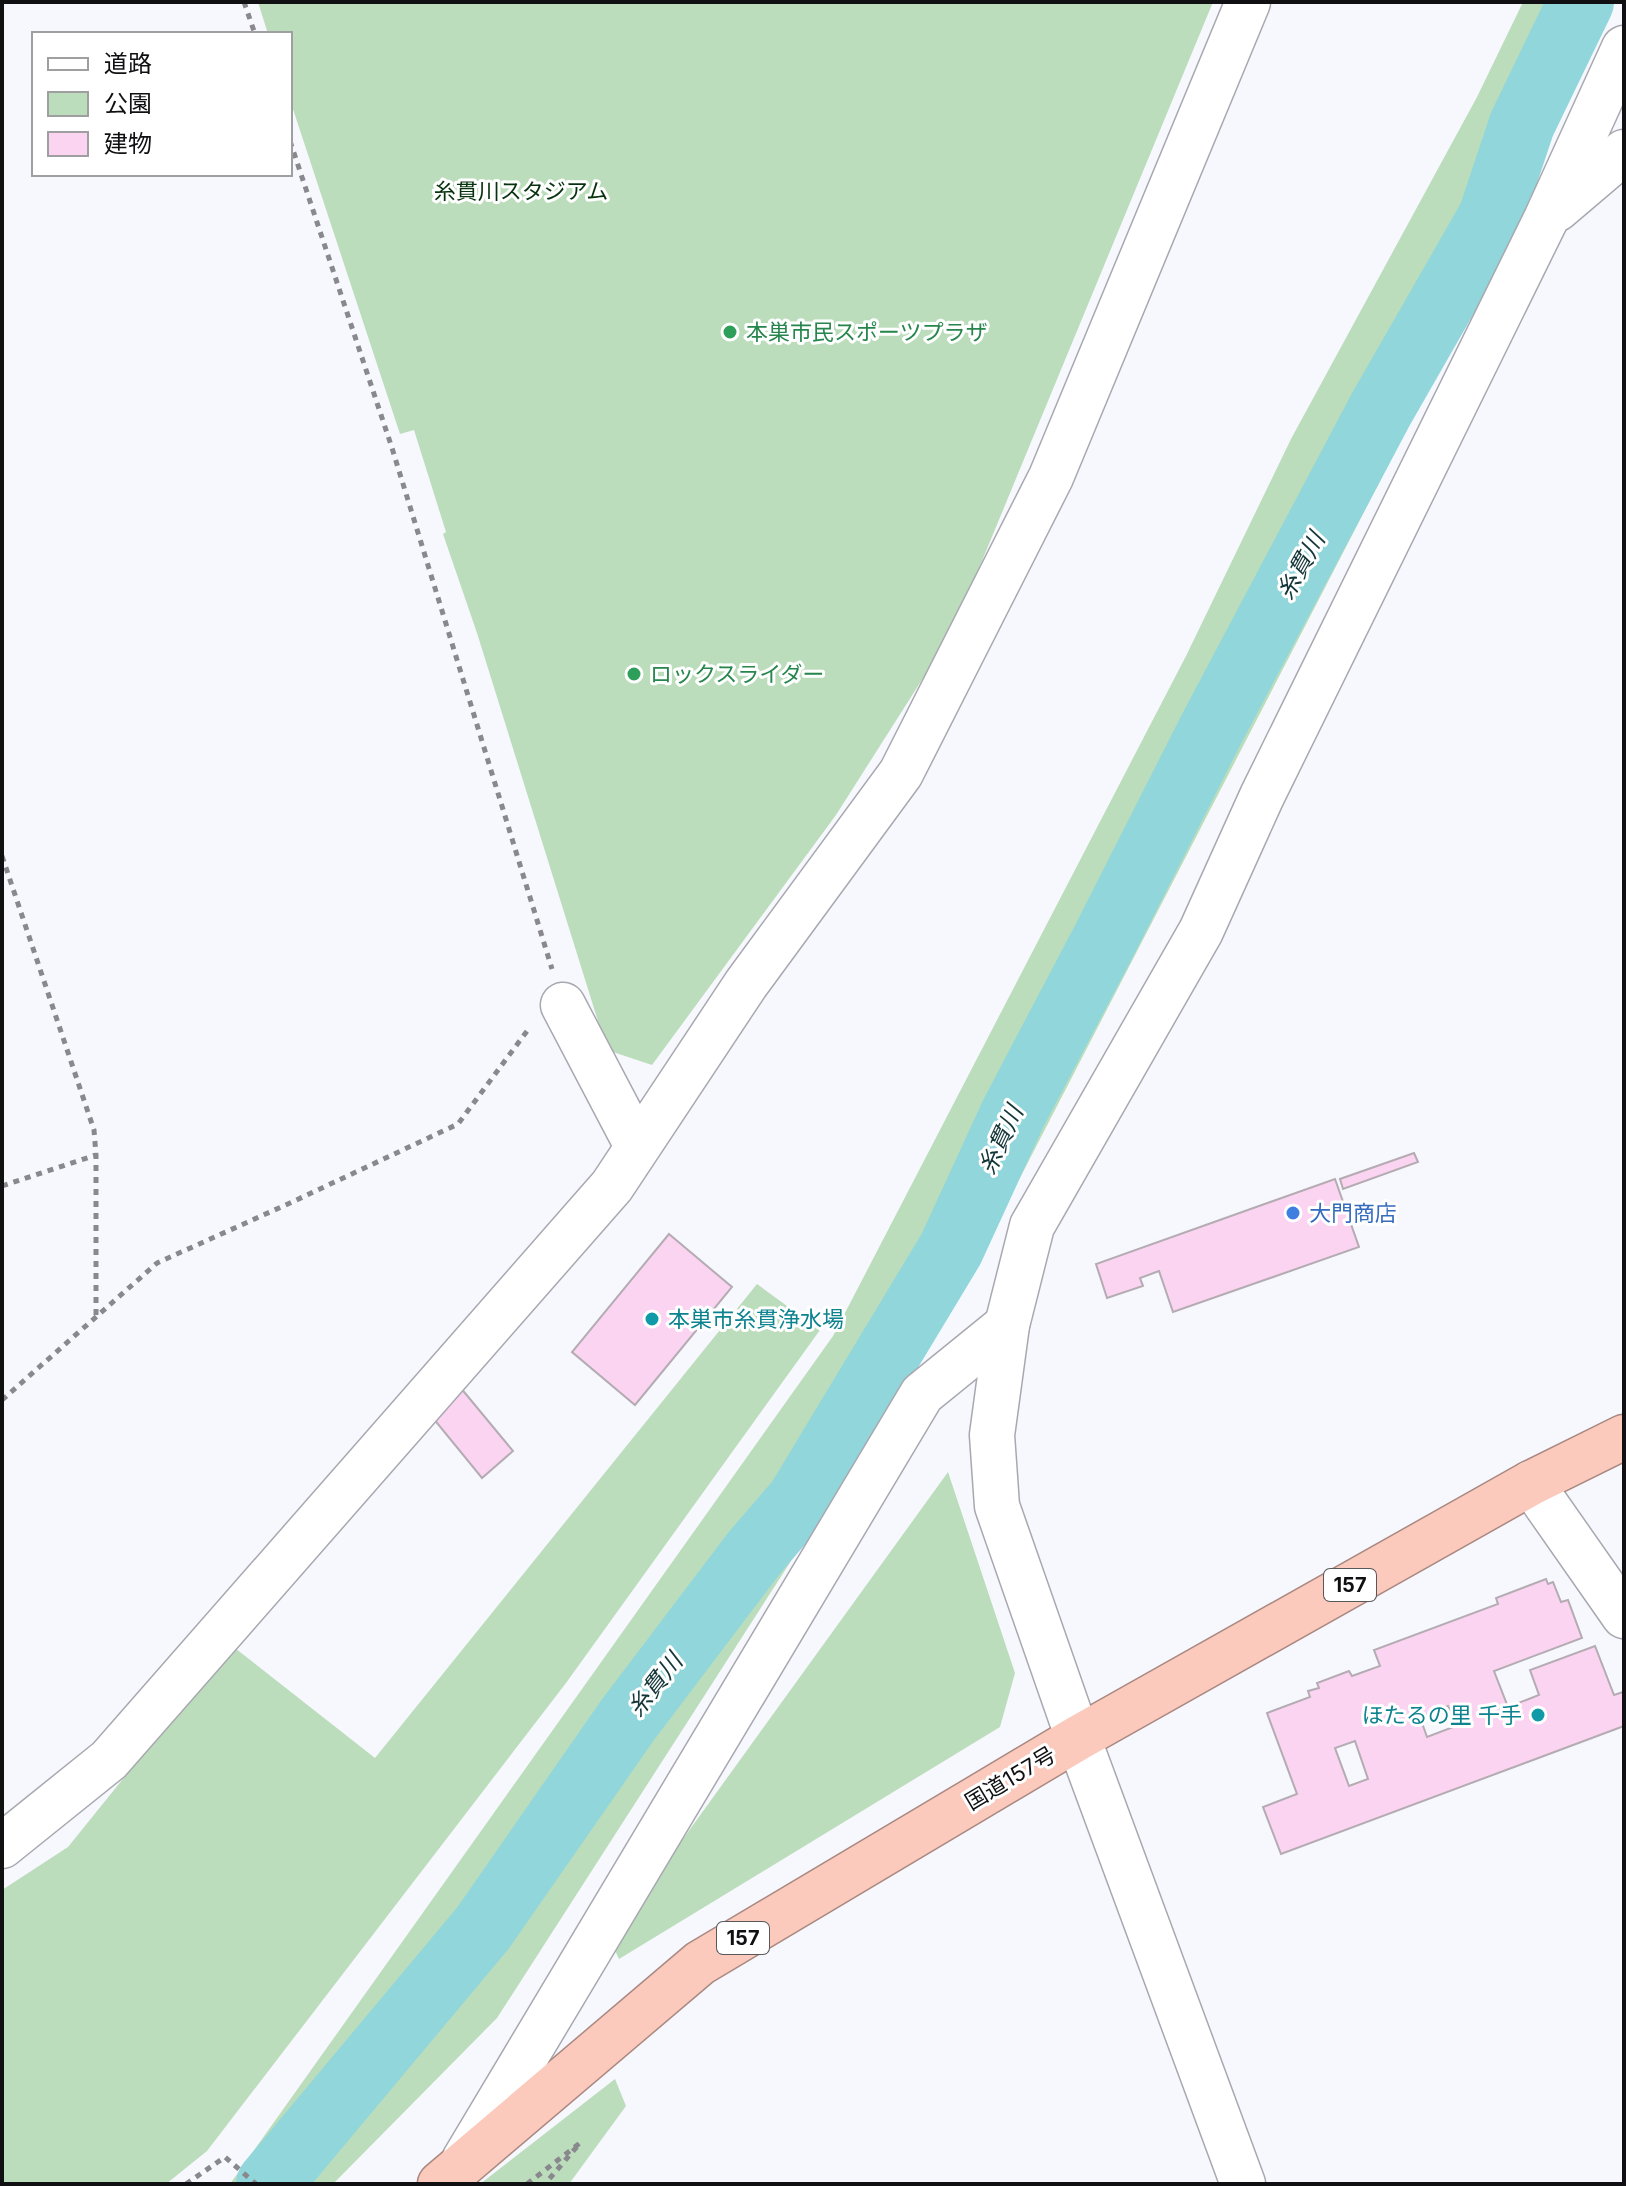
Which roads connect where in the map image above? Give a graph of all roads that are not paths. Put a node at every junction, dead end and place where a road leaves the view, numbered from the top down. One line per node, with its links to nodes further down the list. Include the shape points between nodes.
1 (1248, 2): 6 (street, via 1051,477 901,773 746,984)
2 (1624, 48): 4 (street)
3 (1624, 152): 4 (street)
4 (1546, 219): 7 (street, via 1201,931 1032,1226)
5 (563, 1005): 6 (street)
6 (637, 1146): 12 (street, via 612,1186 109,1760)
7 (1007, 1325): 11 (street, via 992,1435 997,1506); 13 (street, via 922,1394)
8 (1624, 1437): 9 (highway, 国道157号 / 157)
9 (1531, 1483): 10 (street); 11 (highway, 国道157号 / 157)
10 (1624, 1616)
11 (1078, 1738): 13 (highway, 国道157号 / 157, via 700,1963); 14 (street)
12 (2, 1846)
13 (450, 2176)
14 (1243, 2184)

